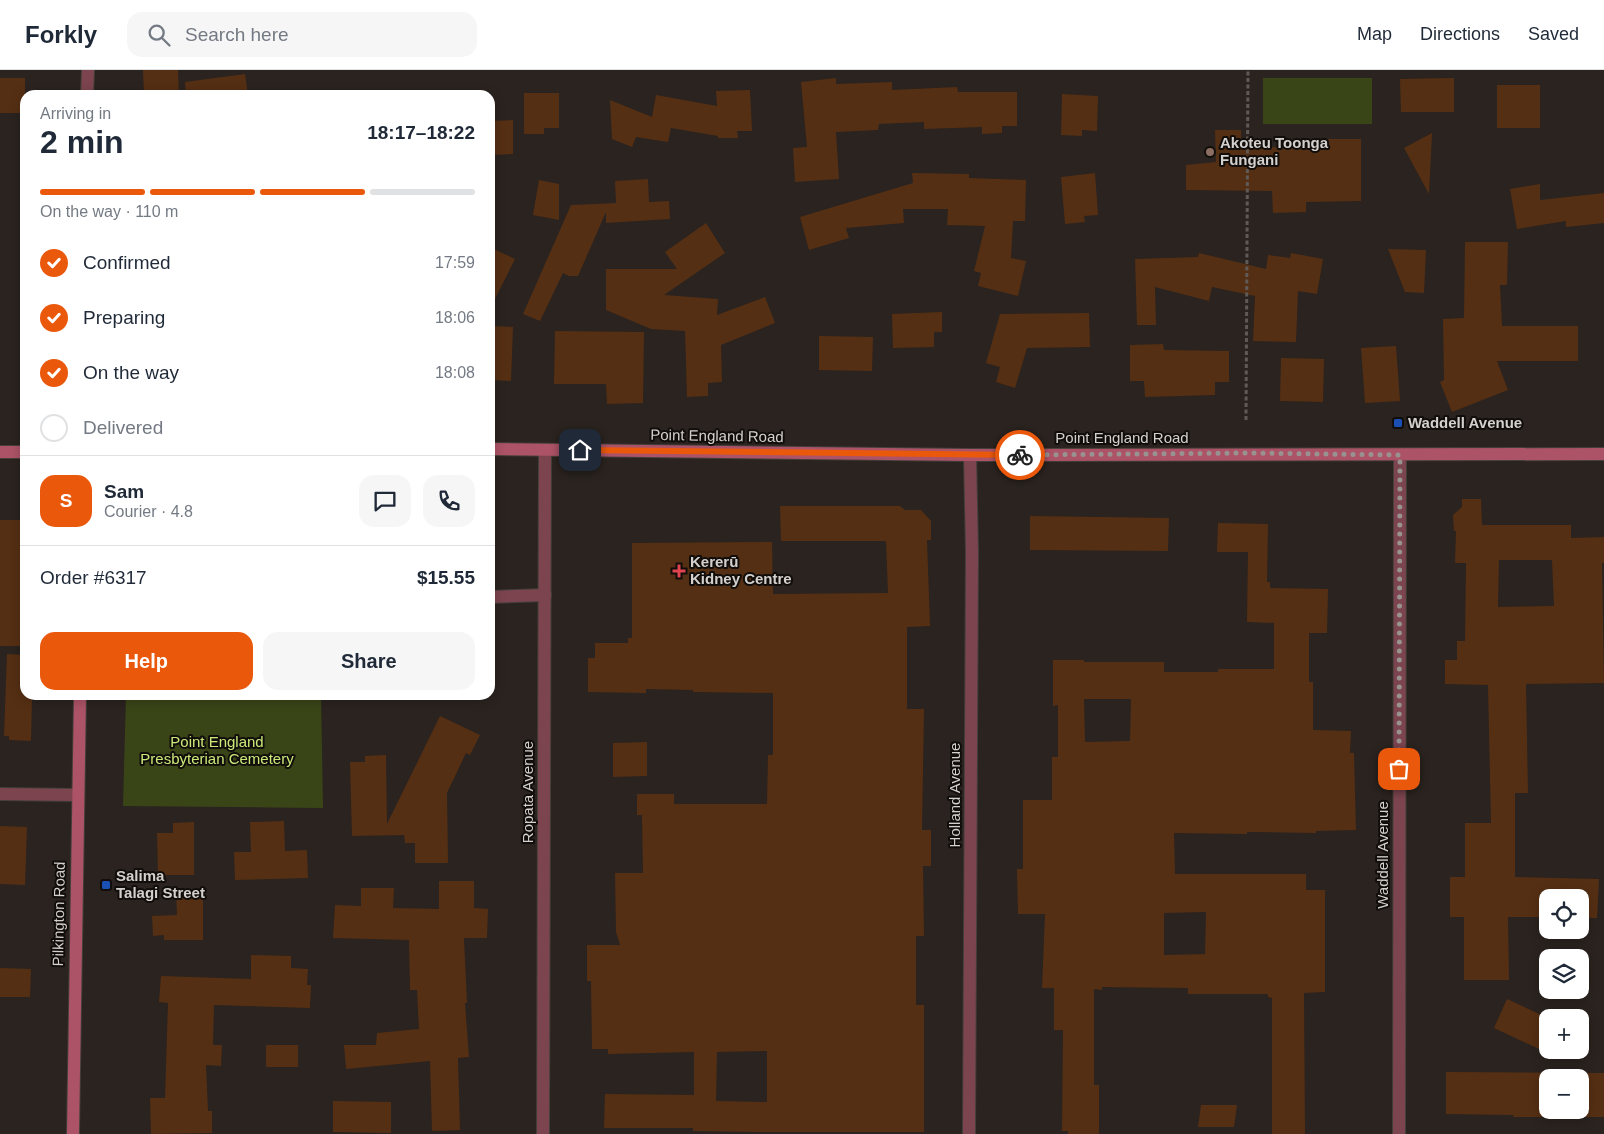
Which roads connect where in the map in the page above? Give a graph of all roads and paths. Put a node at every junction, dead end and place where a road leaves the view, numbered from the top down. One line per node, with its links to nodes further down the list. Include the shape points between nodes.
1 (88, 70): 3 (street)
2 (1248, 70): 4 (path)
3 (87, 90)
4 (1246, 420)
5 (495, 449): 6 (street, Point England Road)
6 (545, 450): 10 (street, Point England Road); 13 (street, Ropata Avenue)
7 (0, 452): 8 (street)
8 (20, 452)
9 (1604, 454): 11 (street, Point England Road)
10 (970, 455): 11 (street, Point England Road); 19 (street, Holland Avenue)
11 (1400, 455): 20 (street, Waddell Avenue)
12 (495, 596): 13 (street)
13 (545, 596): 18 (street, Ropata Avenue)
14 (80, 700): 16 (street, Pilkington Road)
15 (0, 794): 16 (street)
16 (77, 795): 17 (street, Pilkington Road)
17 (73, 1134)
18 (543, 1134)
19 (969, 1134)
20 (1399, 1134)

